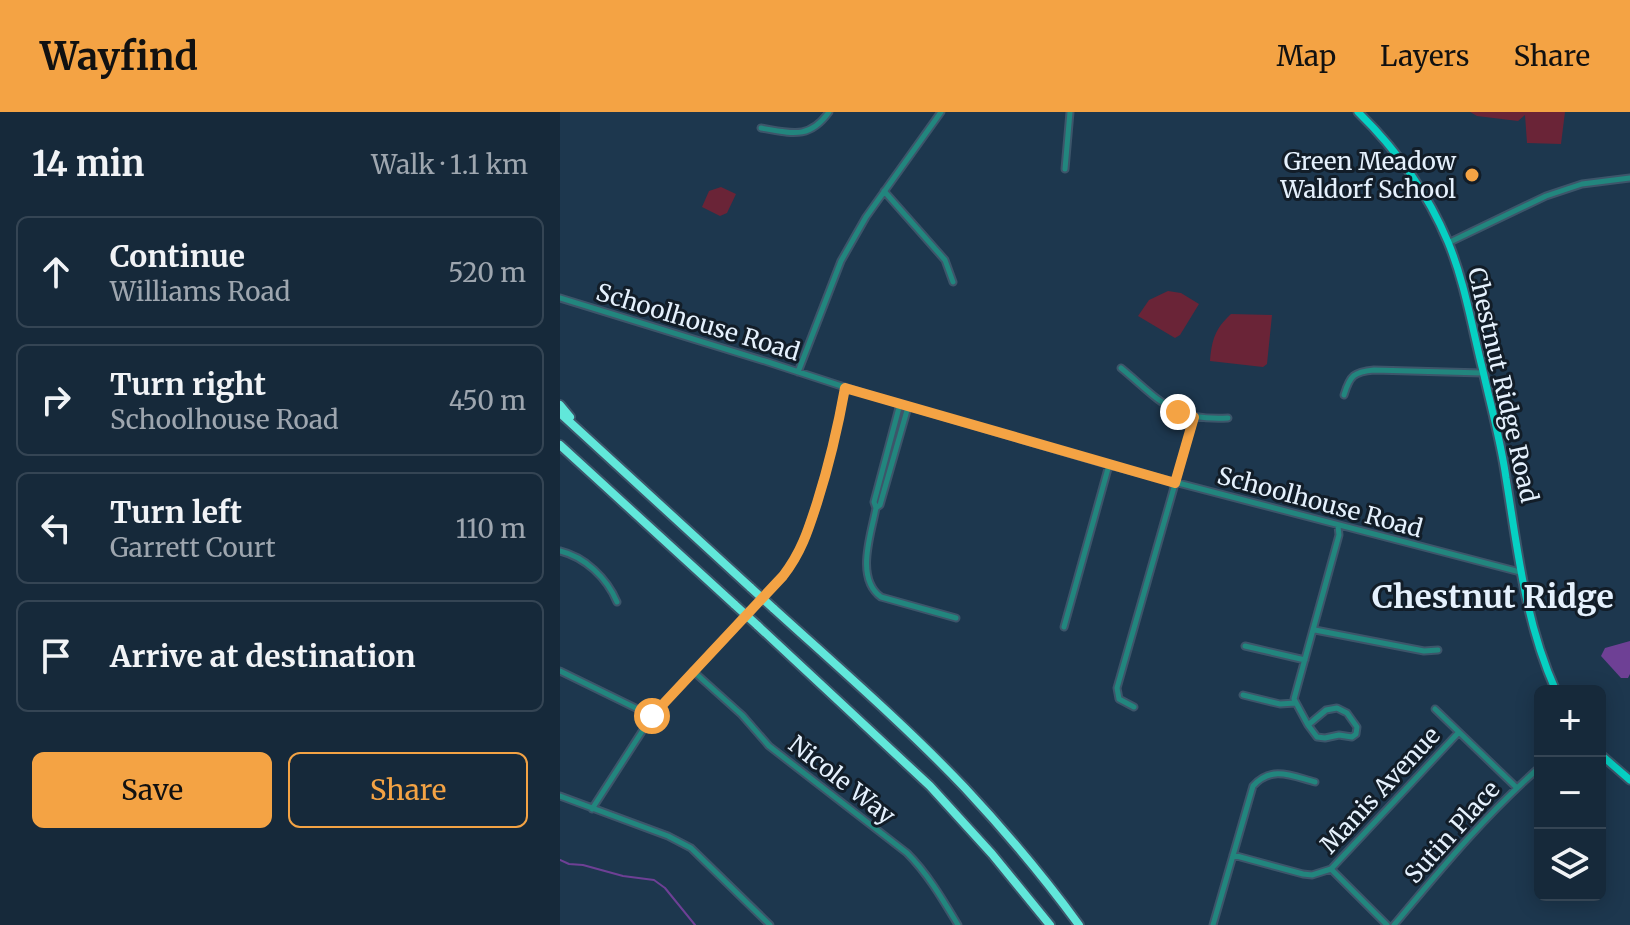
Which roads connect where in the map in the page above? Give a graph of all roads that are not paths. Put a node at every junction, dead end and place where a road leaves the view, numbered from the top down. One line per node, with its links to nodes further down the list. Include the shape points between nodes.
1 (829, 112): 5 (street, via 807,133)
2 (941, 112): 8 (street)
3 (1070, 112): 6 (street)
4 (1358, 112): 9 (main road, Chestnut Ridge Road, via 1414,178)
5 (761, 128)
6 (1065, 169)
7 (1630, 178): 9 (street, via 1582,184 1546,196)
8 (884, 191): 10 (street, via 945,260); 13 (street, via 841,261)
9 (1448, 243): 14 (main road, Chestnut Ridge Road)
10 (953, 282)
11 (560, 298): 13 (street, Schoolhouse Road)
12 (1121, 368): 21 (street, via 1164,405)
13 (798, 372): 15 (street, Schoolhouse Road)
14 (1483, 373): 16 (street, via 1362,371 1348,381); 30 (main road, Chestnut Ridge Road, via 1502,450)
15 (845, 388): 17 (street, Schoolhouse Road); 39 (street, via 827,471 797,558)
16 (1344, 395)
17 (900, 404): 19 (street, Schoolhouse Road); 27 (street)
18 (560, 405): 23 (highway)
19 (909, 407): 25 (street, Schoolhouse Road); 27 (street)
20 (560, 413): 23 (highway)
21 (1194, 417): 22 (street); 26 (street)
22 (1228, 418)
23 (588, 440): 60 (highway, bridge, via 965,788)
24 (560, 445): 59 (highway, bridge, via 937,793)
25 (1109, 465): 26 (street, Schoolhouse Road); 33 (street)
26 (1175, 483): 28 (street, Schoolhouse Road); 43 (street, via 1117,688 1119,699)
27 (876, 508): 32 (street, via 866,564 874,592)
28 (1338, 526): 30 (street, Schoolhouse Road); 34 (street)
29 (560, 551): 31 (street, via 588,565 611,586)
30 (1520, 572): 40 (main road, Chestnut Ridge Road)
31 (617, 602)
32 (956, 618)
33 (1064, 627)
34 (1315, 630): 36 (street); 37 (street)
35 (1245, 646): 37 (street)
36 (1438, 650)
37 (1305, 660): 42 (street)
38 (560, 671): 45 (street)
39 (693, 671): 45 (street); 58 (street, Nicole Way, via 769,746 907,853)
40 (1554, 685)
41 (1243, 695): 42 (street)
42 (1295, 703): 46 (street)
43 (1134, 707)
44 (1435, 709): 47 (street)
45 (652, 716): 54 (street)
46 (1308, 725): 46 (street, via 1319,738 1352,737 1357,731 1347,713 1337,708)
47 (1459, 732): 52 (street); 56 (street, Manis Avenue)
48 (1603, 757): 50 (main road)
49 (1534, 772): 52 (street, Sutin Place)
50 (1630, 780)
51 (1315, 782): 55 (street, via 1274,773 1258,781)
52 (1517, 788): 63 (street, Sutin Place)
53 (560, 796): 54 (street)
54 (592, 809): 57 (street, via 691,848)
55 (1233, 855): 56 (street, Manis Avenue, via 1303,874); 61 (street)
56 (1331, 869): 62 (street)
57 (770, 925)
58 (958, 925)
59 (1050, 925)
60 (1079, 925)
61 (1213, 925)
62 (1387, 925)
63 (1394, 925)

